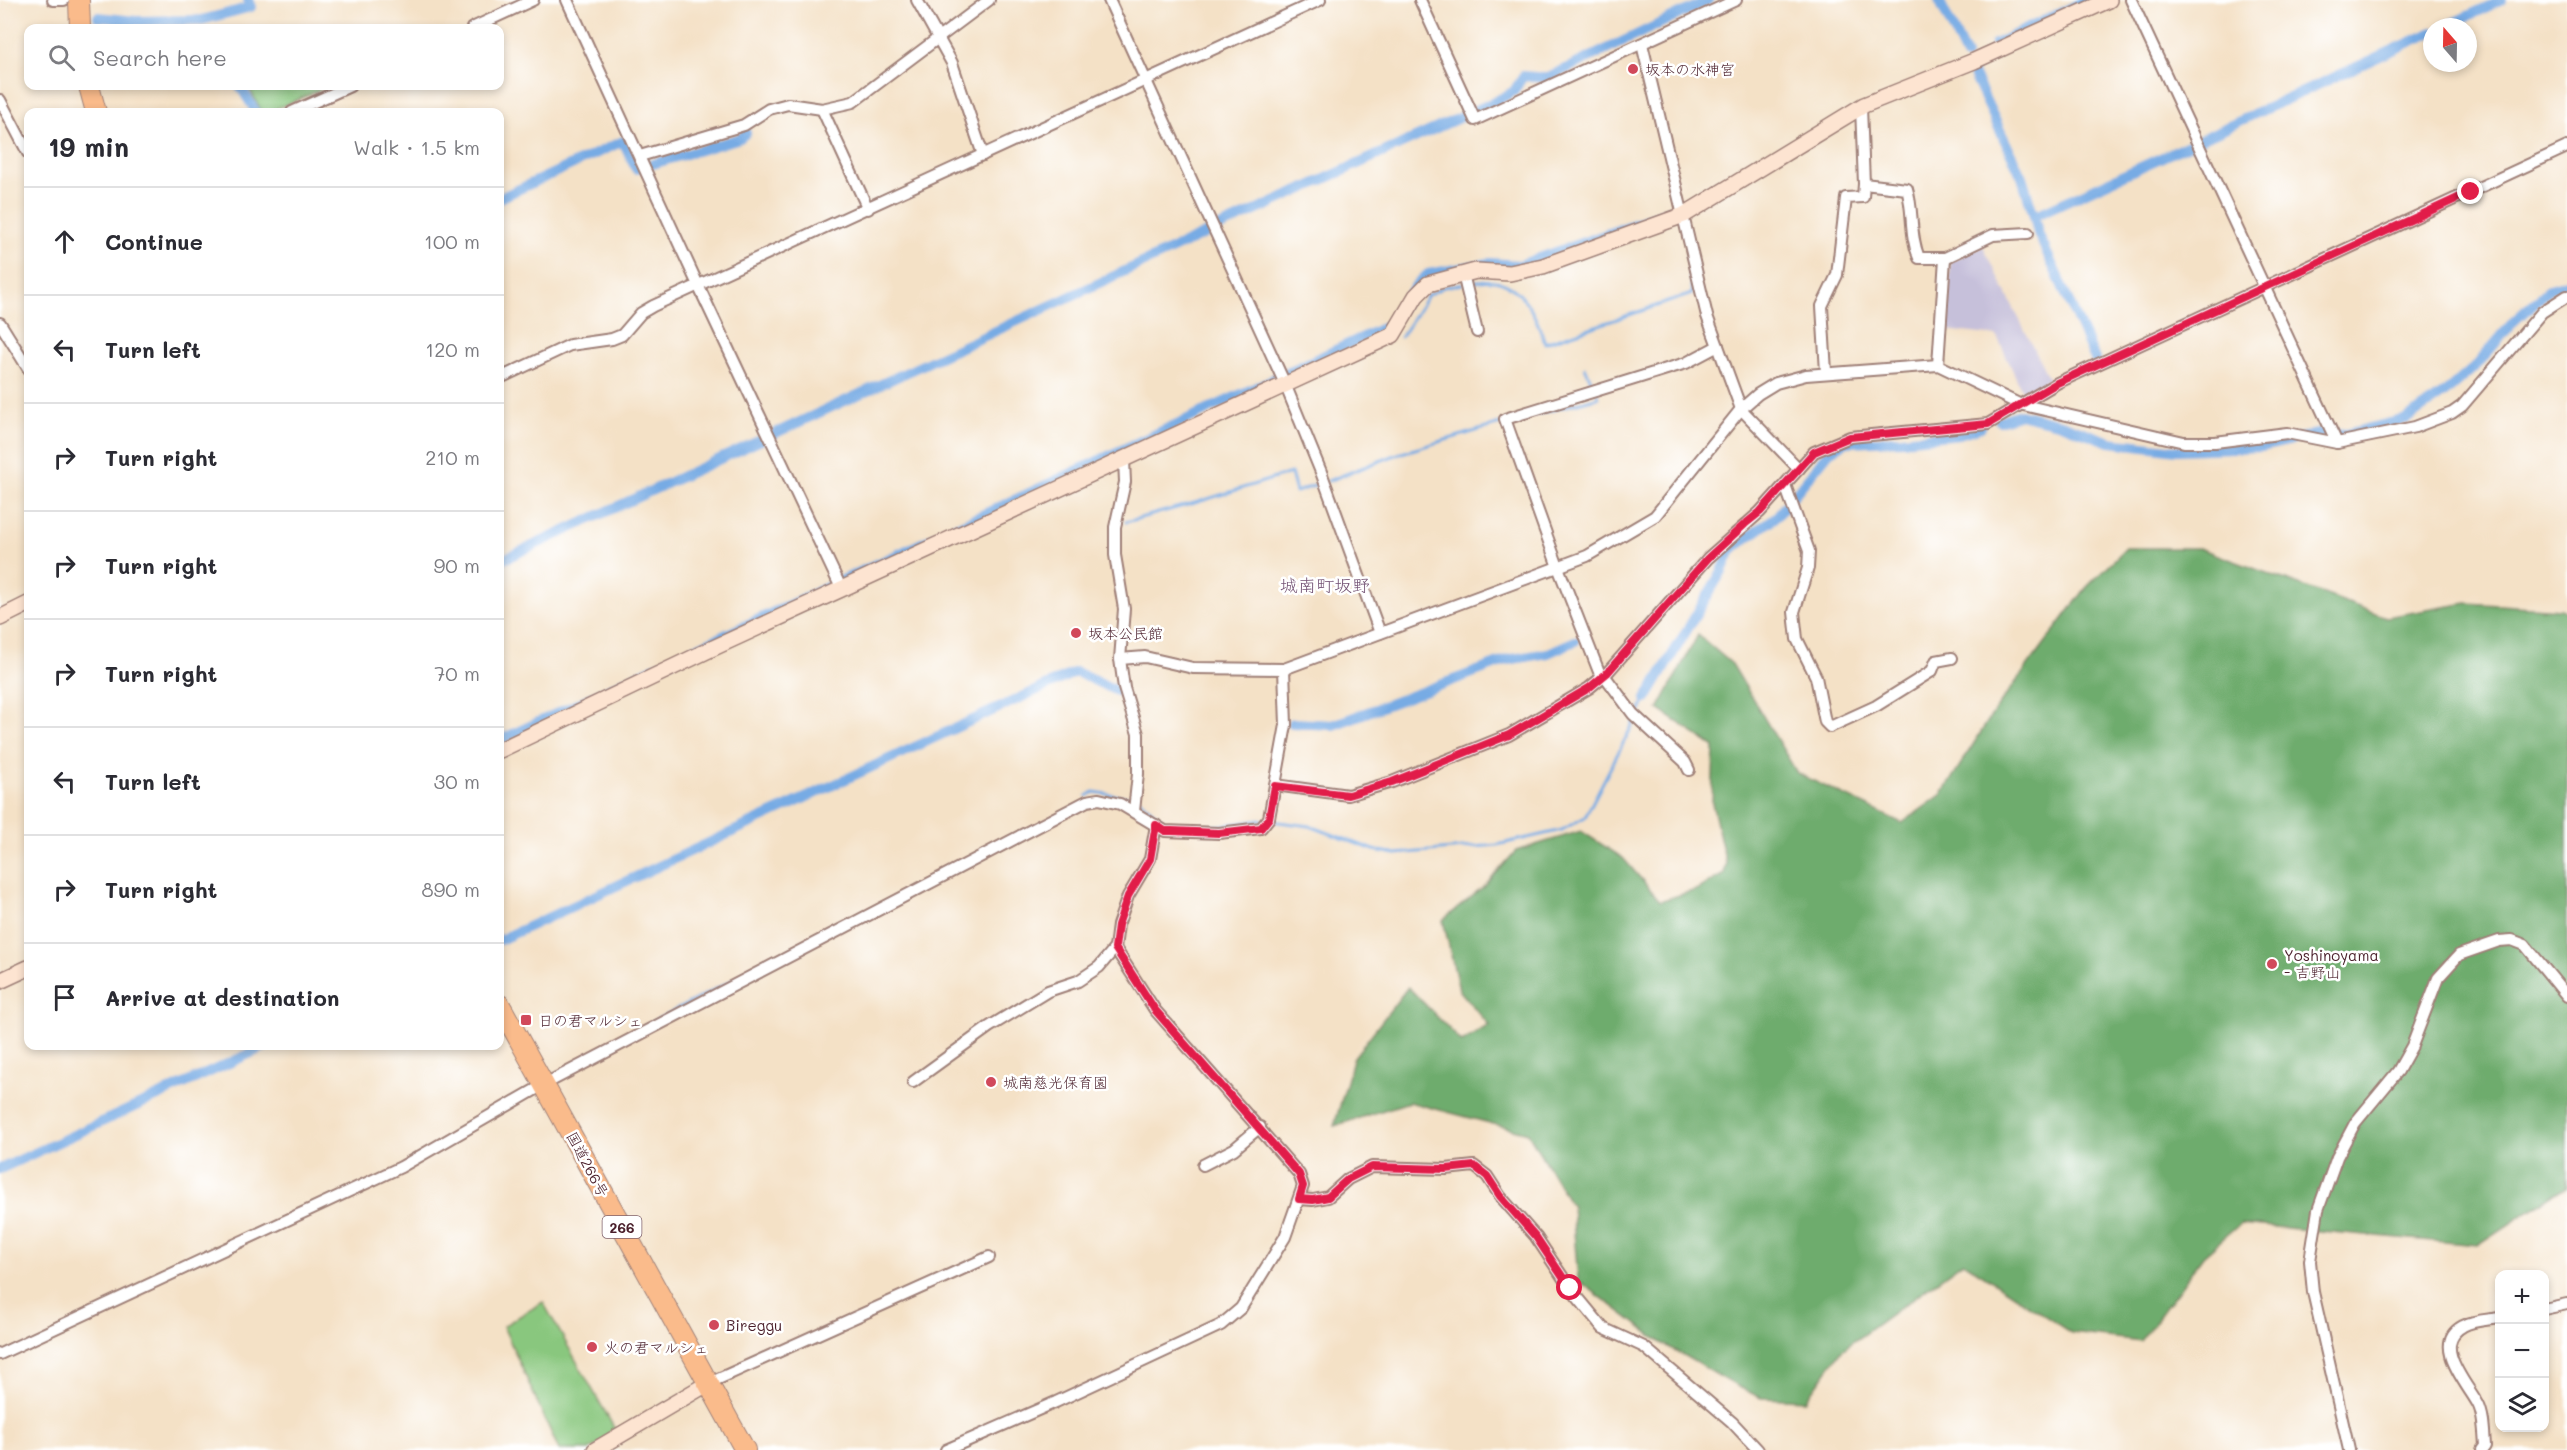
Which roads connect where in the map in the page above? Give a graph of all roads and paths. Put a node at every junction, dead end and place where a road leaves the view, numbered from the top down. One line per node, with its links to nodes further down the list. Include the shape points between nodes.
1 (53, 0): 12 (street)
2 (533, 0): 14 (street)
3 (567, 0): 28 (street)
4 (916, 0): 15 (street)
5 (988, 0): 15 (street)
6 (1109, 0): 17 (street)
7 (1320, 0): 17 (street)
8 (1420, 0): 16 (street, via 1475,120)
9 (1736, 0): 16 (street)
10 (2109, 0): 21 (street)
11 (2131, 0): 36 (street)
12 (76, 1): 13 (highway)
13 (79, 24)
14 (481, 24)
15 (937, 36): 24 (street, via 853,102); 27 (street, via 952,63)
16 (1642, 44): 31 (street)
17 (1146, 79): 27 (street); 45 (street)
18 (90, 90): 22 (highway)
19 (341, 90): 23 (street)
20 (0, 100): 25 (street)
21 (1861, 107): 29 (street); 31 (street)
22 (95, 108)
23 (301, 108)
24 (822, 109): 28 (street, via 788,104 769,109 744,125); 30 (street)
25 (24, 145)
26 (2567, 147): 36 (street)
27 (983, 155): 30 (street)
28 (640, 156): 35 (street)
29 (1864, 184): 33 (street, via 1907,189 1911,234 1919,258); 43 (street, via 1863,197 1846,198 1837,275 1822,306)
30 (868, 209): 35 (street)
31 (1684, 215): 34 (street, via 1543,266 1510,273); 40 (street, via 1707,316)
32 (2028, 233): 33 (street, via 1993,235)
33 (1945, 258): 42 (street)
34 (1463, 274): 39 (street); 45 (street, via 1428,284 1416,296 1393,335)
35 (698, 285): 44 (street, via 641,313 622,335 570,345); 53 (street)
36 (2264, 286): 46 (street); 48 (street)
37 (2567, 296): 48 (street, via 2542,312 2462,406 2415,427)
38 (0, 323): 41 (street)
39 (1477, 332)
40 (1718, 346): 47 (street); 52 (street, via 1686,363 1505,419)
41 (24, 362)
42 (1938, 365): 43 (street); 46 (street)
43 (1826, 372): 47 (street, via 1776,383)
44 (504, 376)
45 (1285, 384): 49 (street); 56 (street)
46 (2019, 404): 48 (street, via 2184,442 2287,433); 50 (street, via 1988,424 1850,437 1821,447)
47 (1741, 409): 50 (street); 52 (street, via 1655,516 1587,556)
48 (2337, 443)
49 (1124, 460): 53 (street); 58 (street, via 1125,482 1115,555 1124,609)
50 (1799, 469): 51 (street)
51 (1785, 485): 57 (street, via 1809,551 1808,568 1794,612 1797,639 1816,678 1825,722 1830,727 1876,706 1932,671 1936,661); 60 (street, via 1708,558)
52 (1558, 567): 56 (street); 60 (street)
53 (842, 590): 61 (street)
54 (24, 606): 55 (street)
55 (0, 618)
56 (1380, 633): 59 (street)
57 (1952, 658)
58 (1120, 659): 59 (street, via 1145,657 1193,668); 64 (street, via 1138,734)
59 (1284, 669): 63 (street, via 1286,725)
60 (1602, 676): 62 (street, via 1633,714); 63 (street, via 1589,688 1509,735 1392,782 1348,795)
61 (504, 748)
62 (1689, 770)
63 (1275, 786): 65 (street, via 1269,818 1261,828 1184,832 1165,831)
64 (1134, 811): 65 (street); 72 (street, via 1099,799 1087,801)
65 (1156, 825): 66 (street, via 1150,859 1128,896)
66 (1115, 948): 71 (street, via 1099,967 1078,981 1048,991 989,1027); 73 (street, via 1155,1010)
67 (24, 970): 68 (street)
68 (0, 981)
69 (2567, 996): 86 (street, via 2525,945 2512,940 2459,955 2438,978 2398,1071 2355,1123 2337,1157 2318,1210 2310,1261 2313,1292)
70 (504, 1012): 72 (highway, 国道266号 / 266)
71 (913, 1082)
72 (545, 1084): 80 (street, via 401,1167); 81 (highway, 国道266号 / 266)
73 (1260, 1127): 74 (street, via 1234,1149); 75 (street, via 1299,1174 1303,1186)
74 (1203, 1165)
75 (1299, 1199): 84 (street, via 1285,1237 1240,1308 1221,1325); 85 (street, via 1328,1197 1348,1179 1372,1167 1474,1166 1487,1176 1536,1237 1602,1328 1644,1347 1732,1422)
76 (989, 1257): 81 (street)
77 (2567, 1304): 78 (street)
78 (2549, 1308)
79 (2495, 1319): 87 (street, via 2463,1326 2452,1335 2450,1346 2452,1361 2480,1406 2485,1446)
80 (0, 1353)
81 (707, 1384): 82 (street); 83 (highway, 国道266号 / 266)
82 (595, 1450)
83 (745, 1450)
84 (946, 1450)
85 (1758, 1450)
86 (2349, 1450)
87 (2482, 1450)

